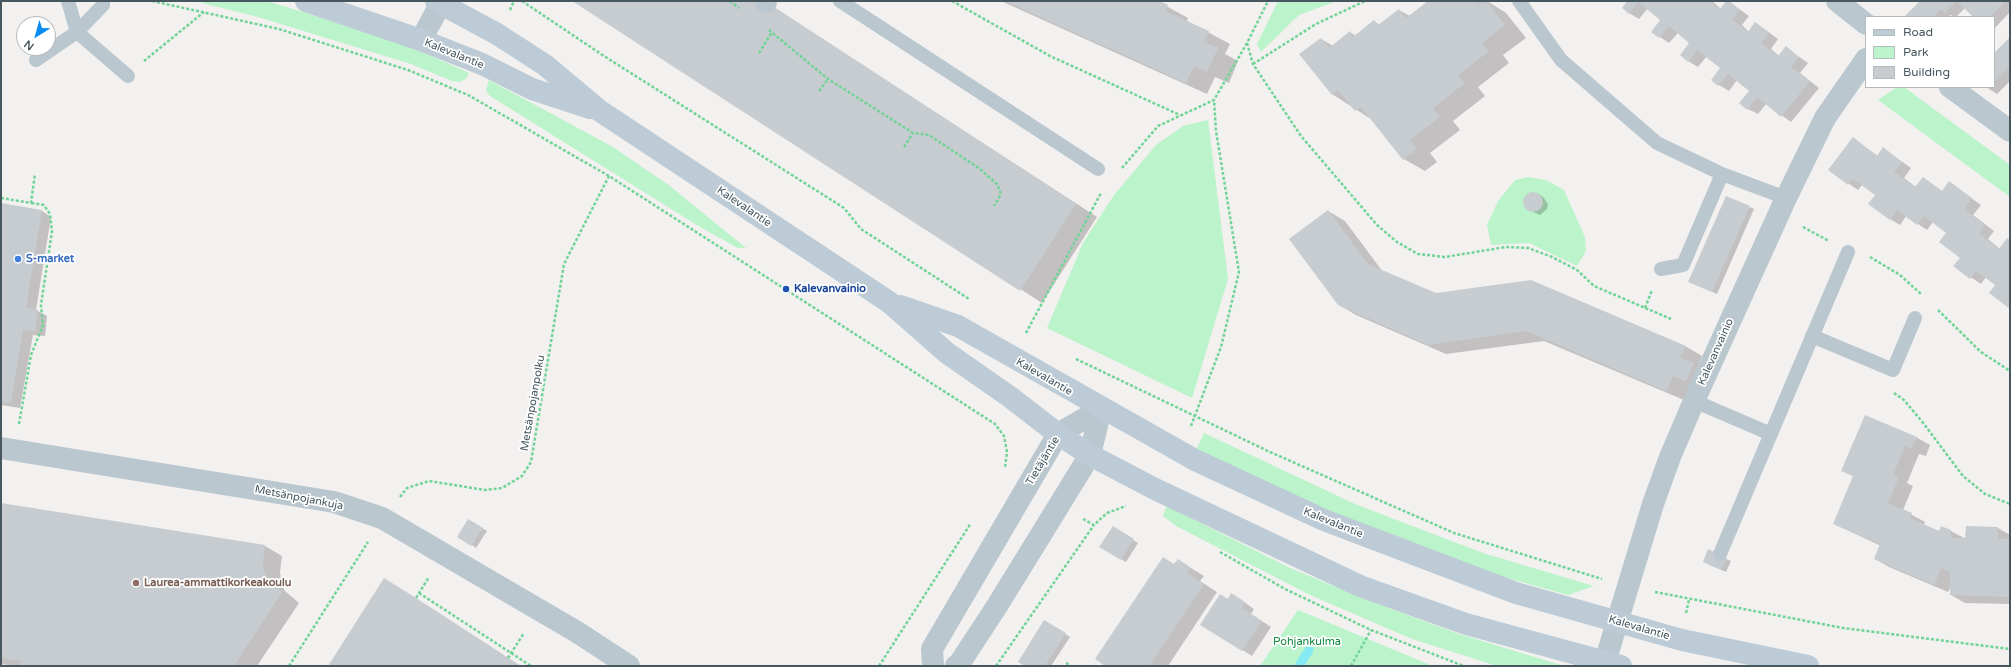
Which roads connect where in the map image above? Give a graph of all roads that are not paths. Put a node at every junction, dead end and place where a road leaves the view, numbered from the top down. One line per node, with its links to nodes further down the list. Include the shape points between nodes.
1 (68, 1): 9 (lane)
2 (103, 1): 9 (lane)
3 (306, 1): 10 (main road, Kalevalantie)
4 (840, 1): 17 (lane)
5 (1520, 1): 18 (lane, via 1561,60 1657,143)
6 (1836, 1): 8 (street)
7 (440, 2): 10 (street); 15 (main road, Kalevalantie, via 545,65)
8 (1865, 23)
9 (77, 32): 11 (lane); 13 (lane)
10 (421, 40): 15 (main road, Kalevalantie, via 482,64 532,89)
11 (36, 60)
12 (1865, 60): 19 (street, Kalevanvainio, via 1825,118)
13 (128, 76)
14 (1951, 88): 16 (street)
15 (600, 111): 22 (main road, Kalevalantie)
16 (2010, 131)
17 (1098, 169)
18 (1722, 174): 19 (lane); 21 (lane, via 1683,265)
19 (1781, 207): 25 (street, Kalevanvainio)
20 (1848, 252): 24 (lane)
21 (1661, 269)
22 (889, 302): 26 (main road, Kalevalantie, via 958,326); 27 (main road, Kalevalantie, via 947,353)
23 (1915, 318): 24 (lane, via 1893,370)
24 (1812, 336): 28 (lane)
25 (1694, 401): 28 (lane); 32 (street, Kalevanvainio, via 1653,504)
26 (1101, 409): 27 (street, Tietäjäntie); 30 (street); 32 (main road, Kalevalantie, via 1195,460 1324,520 1516,593)
27 (1058, 434): 30 (main road, Kalevalantie); 35 (street, Tietäjäntie, via 932,650)
28 (1771, 434): 31 (lane)
29 (8, 449): 34 (street, Metsänpojankuja, via 334,502 382,518 577,632)
30 (1090, 455): 33 (main road, Kalevalantie, via 1360,586 1466,624); 36 (street, via 997,606)
31 (1720, 554)
32 (1616, 622): 33 (street, Kalevanvainio); 37 (main road, Kalevalantie, via 1682,640)
33 (1613, 664)
34 (630, 666)
35 (933, 666)
36 (956, 666)
37 (1808, 666)

